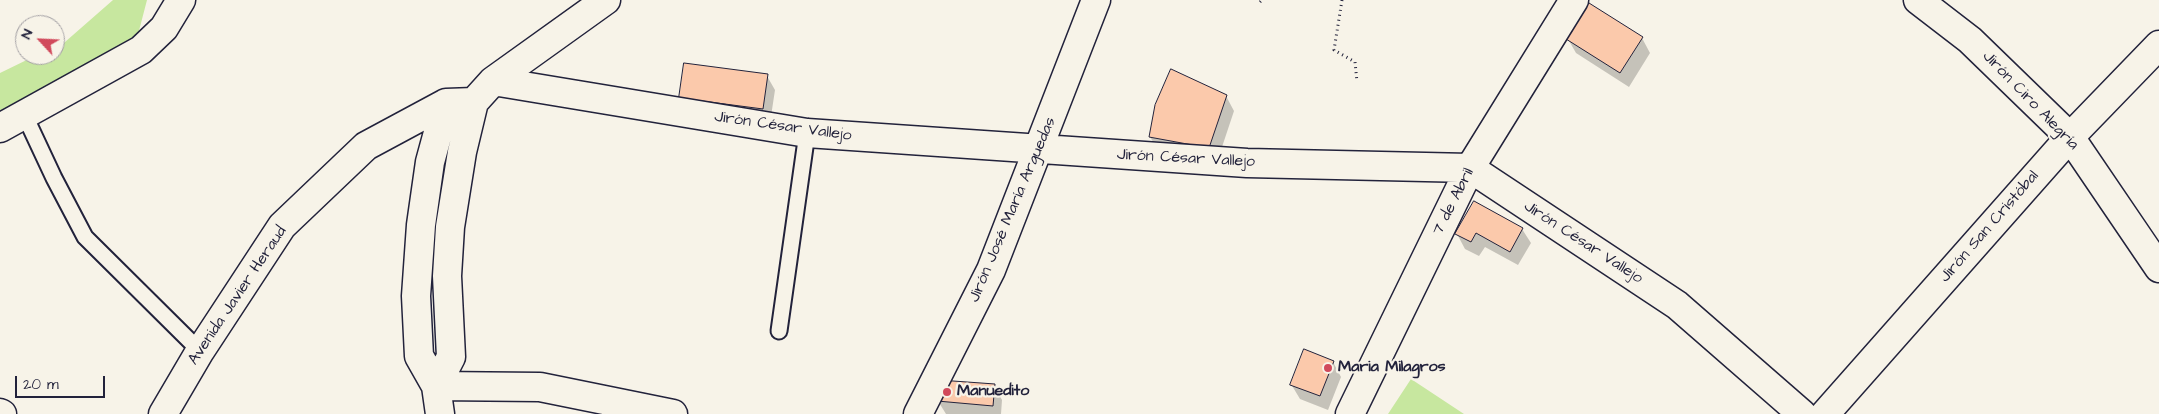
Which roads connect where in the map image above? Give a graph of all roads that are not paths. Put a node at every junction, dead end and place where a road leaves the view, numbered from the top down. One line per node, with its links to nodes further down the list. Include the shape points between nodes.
1 (182, 0): 10 (street, via 164,28 141,50)
2 (606, 0): 7 (street)
3 (1096, 0): 14 (street, Jirón José María Arguedas)
4 (1574, 0): 15 (street, 7 de Abril)
5 (1918, 0): 13 (street, Jirón Ciro Alegría, via 1970,40)
6 (2159, 45): 13 (street, Jirón San Cristóbal)
7 (493, 81): 8 (street); 12 (street, Jirón César Vallejo)
8 (474, 102): 9 (street); 19 (street, via 450,227 447,276 451,357)
9 (446, 103): 18 (street, Avenida Javier Heraud, via 366,146 282,226); 19 (street, via 430,162 416,296 418,356)
10 (25, 116): 11 (street); 18 (lane, via 85,237)
11 (0, 128)
12 (807, 133): 14 (street, Jirón César Vallejo); 17 (lane)
13 (2070, 136): 16 (street, Jirón Ciro Alegría); 26 (street, Jirón San Cristóbal)
14 (1039, 150): 15 (street, Jirón César Vallejo, via 1247,163); 23 (street, Jirón José María Arguedas, via 991,270)
15 (1470, 168): 24 (street, 7 de Abril); 25 (street, Jirón César Vallejo, via 1677,305)
16 (2159, 268)
17 (779, 331)
18 (200, 351): 20 (street, Avenida Javier Heraud)
19 (436, 386): 21 (street); 22 (street, via 540,387)
20 (163, 414)
21 (440, 414)
22 (673, 414)
23 (918, 414)
24 (1350, 414)
25 (1802, 414)
26 (1825, 414)

